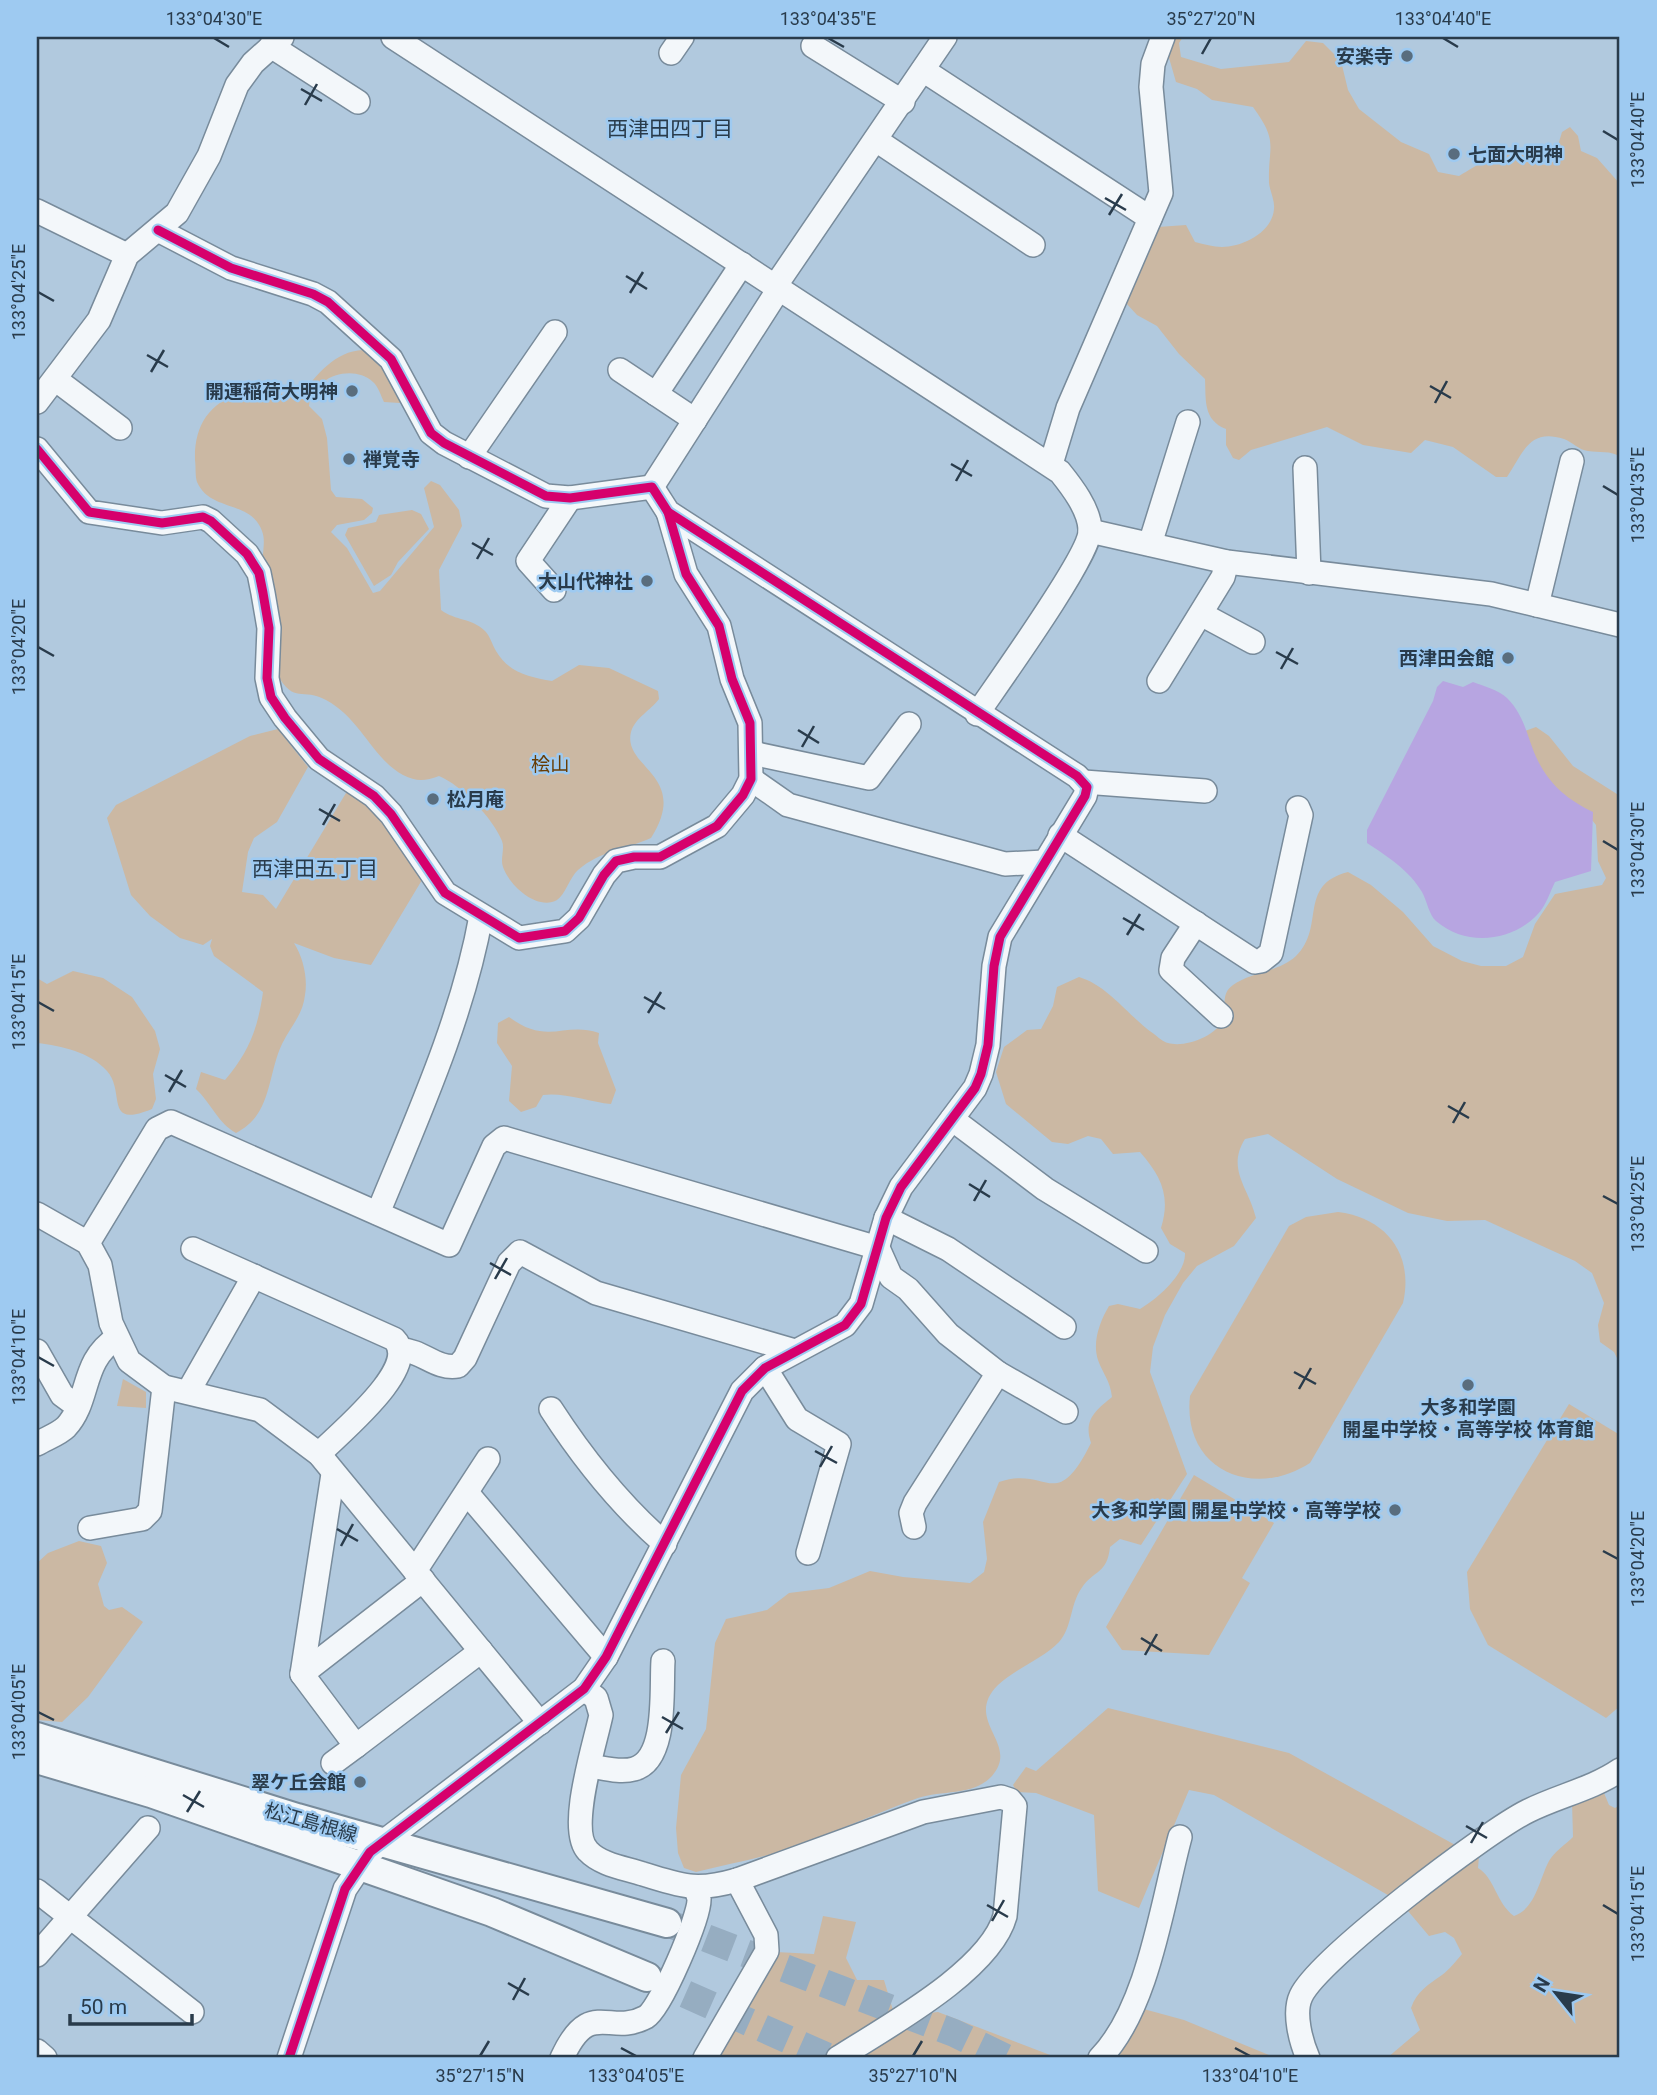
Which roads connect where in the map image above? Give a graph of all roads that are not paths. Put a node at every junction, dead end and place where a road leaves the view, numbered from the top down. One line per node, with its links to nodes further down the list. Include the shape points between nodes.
1 (393, 37): 15 (street)
2 (945, 37): 6 (street)
3 (1163, 37): 11 (street, via 1153,64 1151,88 1161,193)
4 (276, 41): 7 (street); 12 (street, via 237,85 209,156 177,213)
5 (813, 46): 8 (street)
6 (923, 70): 8 (street); 11 (street)
7 (358, 102)
8 (903, 102): 9 (street)
9 (876, 140): 13 (street); 16 (street)
10 (37, 211): 14 (street)
11 (1150, 218): 28 (street, via 1068,408)
12 (158, 230): 14 (street); 26 (street, via 231,268 328,302 391,359 431,433)
13 (1033, 245)
14 (127, 255): 19 (street, via 99,320)
15 (742, 264): 16 (street); 20 (street)
16 (778, 286): 22 (street); 28 (street)
17 (555, 332): 26 (street)
18 (620, 370): 20 (street)
19 (55, 379): 21 (street); 24 (street)
20 (656, 394): 22 (street)
21 (37, 402)
22 (695, 420): 30 (street)
23 (1188, 422): 34 (street)
24 (120, 428)
25 (37, 449): 52 (street, via 89,512 162,523 203,517 247,554 259,573 269,628 271,697 319,759 362,786 391,814 445,893)
26 (469, 457): 31 (street, via 537,493)
27 (1572, 461): 38 (street)
28 (1051, 464): 33 (street, via 1074,491)
29 (1305, 468): 36 (street)
30 (652, 487): 31 (street); 32 (street)
31 (570, 498): 37 (street, via 528,561)
32 (668, 512): 43 (street); 45 (street, via 687,574 723,638 732,678 750,723)
33 (1090, 531): 34 (street); 43 (street, via 1056,596)
34 (1150, 544): 35 (street)
35 (1227, 562): 36 (street); 39 (street)
36 (1309, 573): 38 (street, via 1463,589)
37 (554, 590)
38 (1537, 605): 40 (street)
39 (1200, 614): 41 (street); 42 (street)
40 (1620, 624)
41 (1253, 642)
42 (1159, 681)
43 (977, 714): 47 (street)
44 (909, 724): 45 (street, via 869,778)
45 (752, 753): 46 (street)
46 (751, 779): 51 (street, via 789,805 1005,864); 52 (street, via 717,826 660,857 616,861 579,918 565,931 519,938)
47 (1084, 782): 48 (street); 50 (street, via 1084,796)
48 (1205, 791)
49 (1298, 808): 53 (street, via 1301,816 1267,958 1255,961)
50 (1060, 835): 51 (street); 53 (street)
51 (1044, 862): 55 (street, via 1000,937 981,1074)
52 (481, 916): 56 (street, via 477,942 434,1075)
53 (1196, 923): 54 (street, via 1170,966)
54 (1221, 1016)
55 (952, 1119): 58 (street, via 901,1187); 62 (street, via 1045,1189)
56 (378, 1213): 59 (street, via 213,1138 166,1122 157,1129); 61 (street, via 449,1245 494,1146 504,1138)
57 (37, 1214): 59 (street)
58 (886, 1218): 61 (street); 64 (street, via 948,1249)
59 (88, 1243): 65 (street, via 100,1265)
60 (193, 1248): 63 (street)
61 (878, 1248): 68 (street, via 865,1296 850,1320); 70 (street, via 891,1277 908,1289 948,1334)
62 (1146, 1251)
63 (254, 1276): 66 (street, via 394,1339); 72 (street)
64 (1064, 1327)
65 (117, 1338): 71 (street, via 129,1361); 73 (street, via 95,1358)
66 (401, 1350): 68 (street, via 446,1367 458,1366 509,1262 520,1252 596,1293); 77 (street, via 388,1385)
67 (37, 1351): 73 (street, via 62,1395)
68 (795, 1351): 69 (street)
69 (765, 1368): 83 (street, via 736,1400); 84 (street, via 797,1419 839,1444)
70 (998, 1373): 75 (street); 81 (street, via 915,1503 911,1513)
71 (164, 1387): 72 (street); 82 (street, via 150,1511 142,1519)
72 (188, 1392): 77 (street, via 260,1410)
73 (77, 1406): 76 (street, via 66,1427)
74 (551, 1409): 83 (street, via 588,1465 628,1513)
75 (1066, 1412)
76 (37, 1444)
77 (319, 1454): 79 (street)
78 (488, 1459): 80 (street)
79 (333, 1474): 85 (street); 89 (street)
80 (467, 1493): 85 (street); 87 (street)
81 (914, 1527)
82 (90, 1528)
83 (665, 1544): 87 (street)
84 (808, 1553)
85 (419, 1576): 86 (street); 89 (street)
86 (481, 1651): 91 (street); 93 (street)
87 (606, 1657): 90 (street)
88 (663, 1661): 96 (street, via 659,1739 652,1757 627,1770)
89 (302, 1674): 93 (street)
90 (584, 1689): 91 (street); 96 (street, via 601,1706)
91 (540, 1723): 100 (street)
92 (37, 1737): 100 (main road, 松江島根線)
93 (356, 1746): 95 (street)
94 (37, 1759): 101 (main road, 松江島根線, via 151,1793)
95 (333, 1763)
96 (590, 1766): 103 (street, via 578,1824 588,1852 605,1862)
97 (1620, 1770): 117 (street, via 1516,1818 1474,1845 1350,1944 1301,1996 1298,2015)
98 (148, 1828): 105 (street)
99 (1180, 1837): 116 (street, via 1137,2000 1116,2042)
100 (382, 1843): 101 (street); 106 (main road, 松江島根線)
101 (360, 1866): 108 (main road, 松江島根線, via 492,1912); 112 (street, via 345,1889)
102 (737, 1880): 103 (street); 114 (street, via 766,1935 767,1951); 115 (street, via 936,1808 1000,1797 1015,1805 1005,1916 990,1949 924,2003)
103 (696, 1889): 113 (street, via 698,1908 666,1992 653,2012 639,2020 592,2022 580,2030)
104 (37, 1891): 105 (street)
105 (71, 1918): 107 (street); 109 (street)
106 (667, 1923)
107 (37, 1955)
108 (647, 1977)
109 (192, 2012)
110 (37, 2051): 111 (street)
111 (45, 2058)
112 (289, 2058)
113 (562, 2058)
114 (705, 2058)
115 (838, 2058)
116 (1100, 2058)
117 (1308, 2058)

